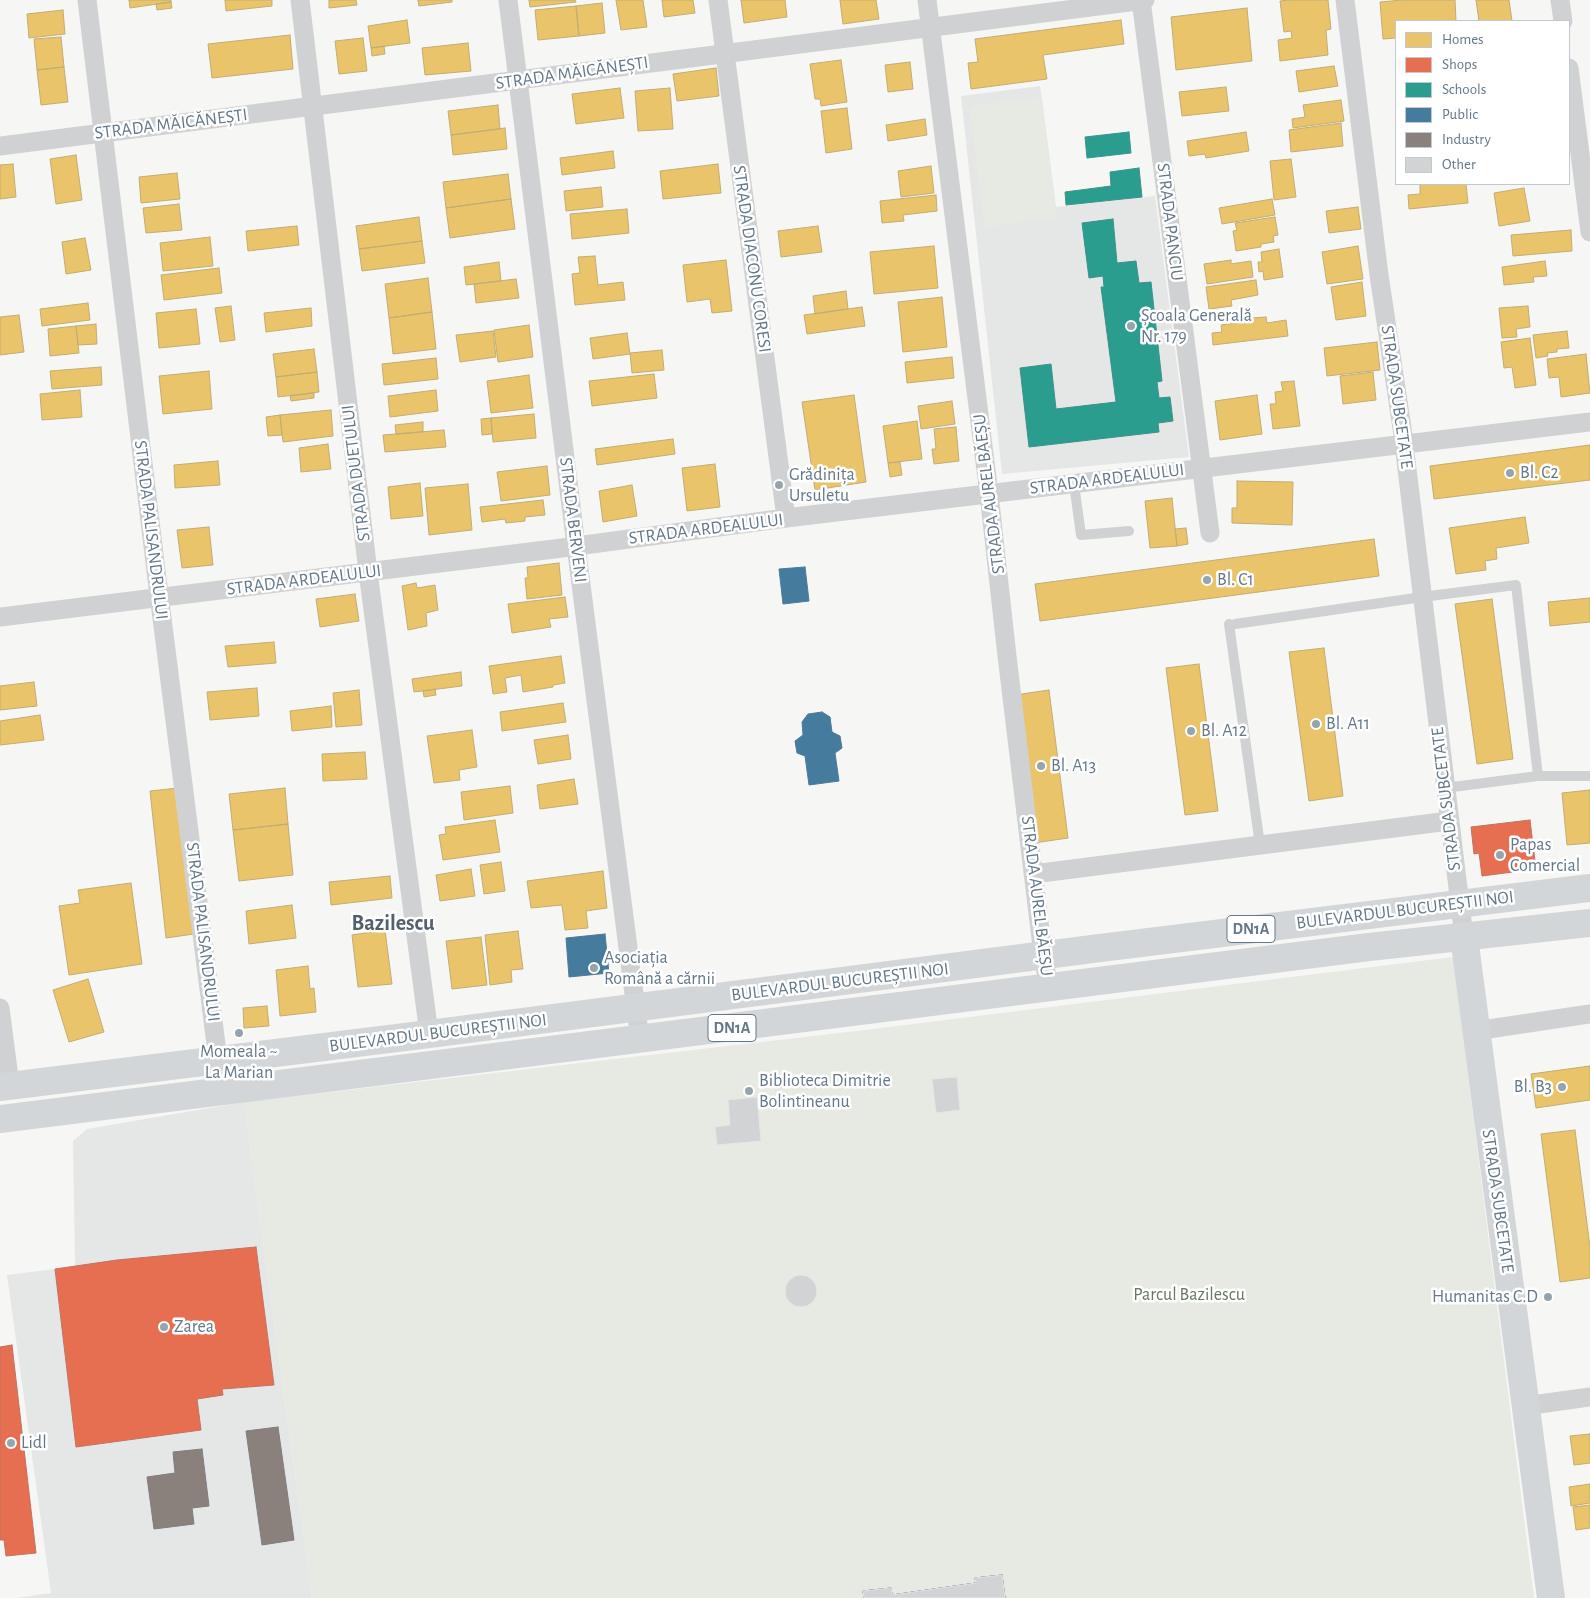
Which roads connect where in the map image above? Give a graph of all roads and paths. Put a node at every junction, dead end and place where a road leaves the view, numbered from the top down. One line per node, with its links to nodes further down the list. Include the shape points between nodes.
1 (87, 0): 15 (street, STRADA PALISANDRULUI)
2 (300, 0): 14 (street, STRADA DUETULUI)
3 (508, 0): 13 (street, STRADA BERVENI)
4 (718, 0): 11 (street, STRADA DIACONU CORESI)
5 (927, 0): 10 (street, STRADA AUREL BĂEȘU)
6 (1143, 0): 10 (street, STRADA MĂICĂNEȘTI); 20 (street, STRADA PANCIU)
7 (1345, 0): 19 (street, STRADA SUBCETATE, via 1379,275)
8 (1560, 0): 9 (street)
9 (1563, 20)
10 (931, 27): 11 (street, STRADA MĂICĂNEȘTI); 22 (street, STRADA AUREL BĂEȘU)
11 (724, 52): 13 (street, STRADA MĂICĂNEȘTI); 23 (street, STRADA DIACONU CORESI)
12 (1570, 76): 17 (street)
13 (518, 80): 14 (street, STRADA MĂICĂNEȘTI); 26 (street, STRADA BERVENI)
14 (312, 106): 15 (street, STRADA MĂICĂNEȘTI); 27 (street, STRADA DUETULUI)
15 (103, 133): 16 (street, STRADA MĂICĂNEȘTI); 28 (street, STRADA PALISANDRULUI)
16 (0, 146)
17 (1590, 232)
18 (1590, 422): 19 (street, STRADA ARDEALULUI)
19 (1404, 444): 20 (street, STRADA ARDEALULUI); 29 (street, STRADA SUBCETATE)
20 (1201, 468): 21 (street, STRADA ARDEALULUI); 25 (street, STRADA PANCIU)
21 (1074, 484): 22 (street, STRADA ARDEALULUI); 24 (lane, via 1081,535)
22 (990, 494): 23 (street, STRADA ARDEALULUI); 36 (street, STRADA AUREL BĂEȘU)
23 (786, 518): 26 (street, STRADA ARDEALULUI)
24 (1129, 531)
25 (1210, 533)
26 (576, 546): 27 (street, STRADA ARDEALULUI); 44 (street, STRADA BERVENI)
27 (368, 572): 28 (street, STRADA ARDEALULUI); 47 (street, STRADA DUETULUI)
28 (159, 597): 30 (street, STRADA ARDEALULUI); 49 (street, STRADA PALISANDRULUI)
29 (1422, 597): 31 (lane, via 1516,585); 33 (street, STRADA SUBCETATE); 35 (lane, via 1232,624)
30 (0, 617)
31 (1538, 776): 32 (lane); 33 (lane)
32 (1590, 776)
33 (1445, 788): 34 (street, STRADA SUBCETATE)
34 (1449, 821): 35 (street); 38 (street, STRADA SUBCETATE)
35 (1260, 845): 36 (street)
36 (1033, 874): 41 (street, STRADA AUREL BĂEȘU)
37 (1590, 888): 38 (main road, BULEVARDUL BUCUREȘTII NOI / DN1A)
38 (1459, 903): 40 (street, STRADA SUBCETATE); 41 (main road, BULEVARDUL BUCUREȘTII NOI / DN1A)
39 (1590, 923): 40 (main road, BULEVARDUL BUCUREȘTII NOI / DN1A)
40 (1464, 938): 42 (main road, BULEVARDUL BUCUREȘTII NOI / DN1A, via 1359,948); 46 (main road, STRADA SUBCETATE)
41 (1043, 955): 42 (street, STRADA AUREL BĂEȘU); 44 (main road, BULEVARDUL BUCUREȘTII NOI / DN1A)
42 (1049, 988): 48 (main road, BULEVARDUL BUCUREȘTII NOI / DN1A)
43 (0, 1008): 50 (street)
44 (636, 1008): 47 (main road, BULEVARDUL BUCUREȘTII NOI / DN1A); 48 (street, STRADA BERVENI)
45 (1590, 1014): 46 (street)
46 (1475, 1031): 53 (main road, STRADA SUBCETATE)
47 (429, 1034): 49 (main road, BULEVARDUL BUCUREȘTII NOI / DN1A)
48 (640, 1040): 51 (main road, BULEVARDUL BUCUREȘTII NOI / DN1A)
49 (218, 1060): 50 (main road, BULEVARDUL BUCUREȘTII NOI / DN1A)
50 (5, 1086)
51 (0, 1119)
52 (1590, 1398): 53 (street)
53 (1525, 1406): 54 (main road, STRADA SUBCETATE)
54 (1551, 1598)

